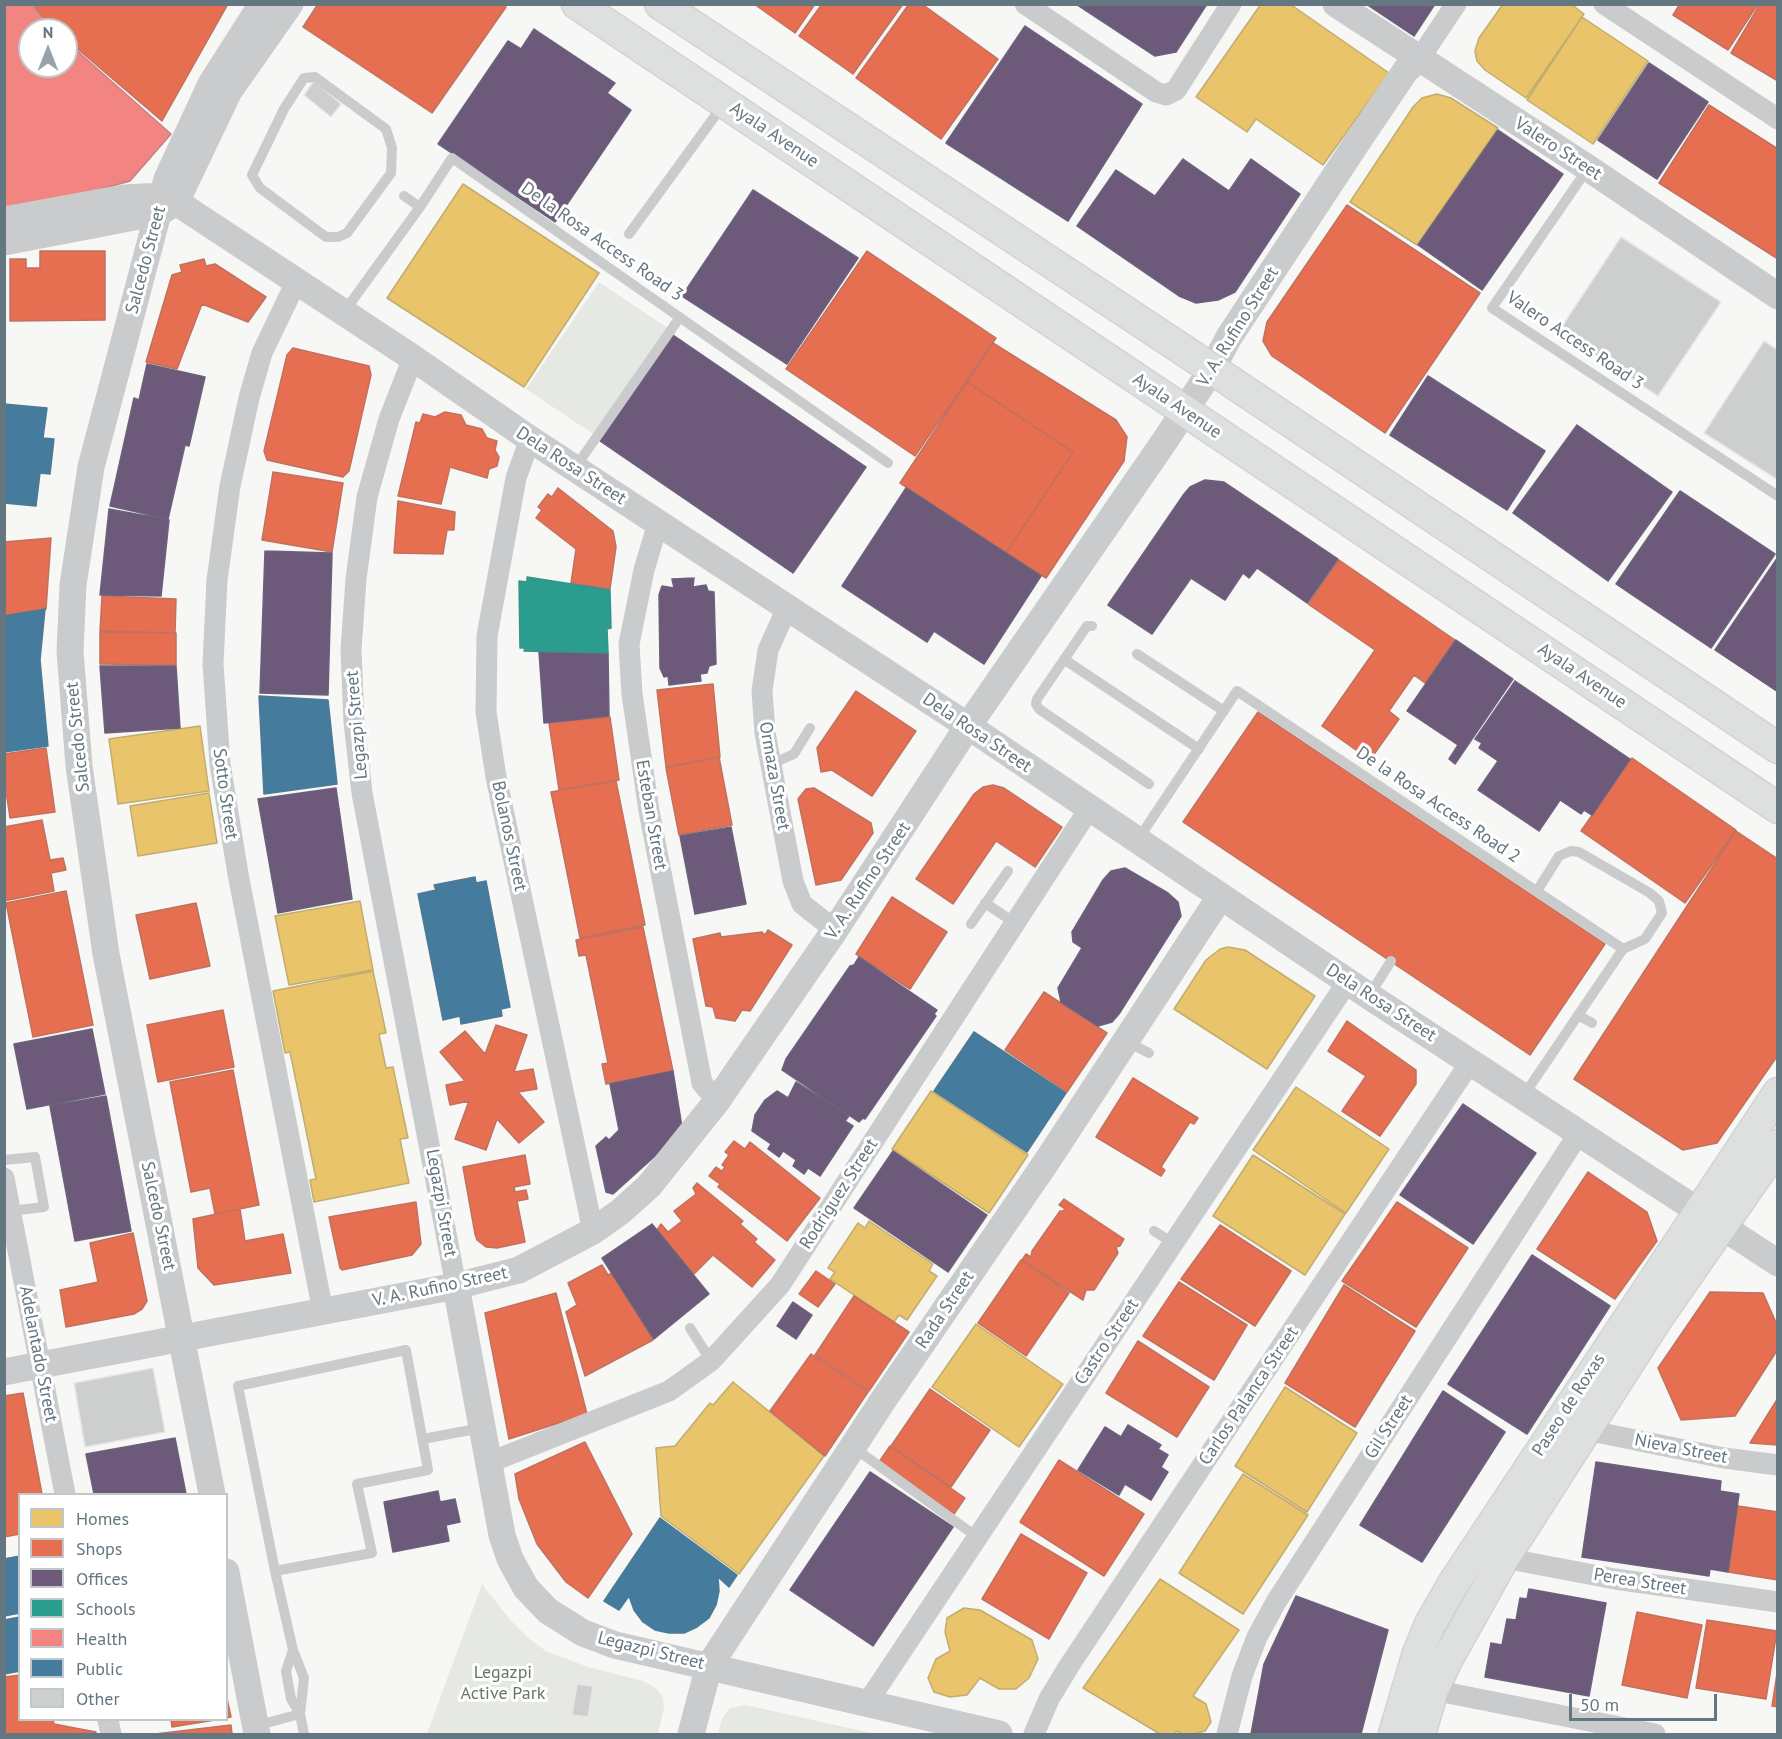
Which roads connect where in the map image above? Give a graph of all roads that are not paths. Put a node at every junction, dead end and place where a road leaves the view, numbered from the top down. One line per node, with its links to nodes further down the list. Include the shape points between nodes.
1 (262, 4): 16 (street, Salcedo Street, via 211,84 174,159)
2 (290, 4): 16 (street, Salcedo Street, via 229,92)
3 (577, 4): 11 (main road, Ayala Avenue)
4 (660, 4): 26 (main road)
5 (1025, 4): 6 (street, via 1166,95 1176,90)
6 (1231, 4)
7 (1336, 4): 10 (street, Valero Street)
8 (1456, 4): 10 (street, V. A. Rufino Street)
9 (1604, 4): 12 (street)
10 (1420, 58): 13 (street, Valero Street); 26 (street, V. A. Rufino Street, via 1406,70 1360,138)
11 (724, 102): 19 (lane); 27 (main road, Ayala Avenue)
12 (1778, 118)
13 (1588, 168): 22 (street, Valero Street); 31 (lane, Valero Access Road 3, via 1492,308)
14 (385, 182): 14 (lane, via 347,233 326,237 260,188 252,175 284,108 304,78 315,77 386,129 392,148 391,173)
15 (404, 196): 17 (lane)
16 (166, 204): 18 (street, via 124,198); 20 (street); 21 (street, Dela Rosa Street); 77 (street, Salcedo Street, via 90,467 73,585 70,651 79,766 106,954)
17 (420, 207): 23 (lane, De la Rosa Access Road 3); 24 (lane, De la Rosa Access Road 3, via 452,158)
18 (4, 220)
19 (629, 234)
20 (4, 242)
21 (297, 280): 23 (street, Dela Rosa Street); 75 (street, Sotto Street, via 262,353 246,409 217,580 213,663 220,764 238,874)
22 (1778, 296)
23 (343, 312): 25 (street, Dela Rosa Street)
24 (680, 317): 29 (lane, De la Rosa Access Road 3); 30 (lane)
25 (413, 358): 28 (street, Dela Rosa Street); 74 (street, Legazpi Street, via 389,419 367,497 352,639 353,711 362,793)
26 (1212, 369): 27 (street, V. A. Rufino Street); 40 (main road)
27 (1184, 411): 38 (street, V. A. Rufino Street); 44 (main road, Ayala Avenue)
28 (530, 439): 30 (street, Dela Rosa Street); 70 (street, Bolanos Street, via 516,478 487,636 486,712)
29 (888, 463)
30 (575, 469): 32 (street, Dela Rosa Street)
31 (1778, 496)
32 (658, 523): 33 (street, Dela Rosa Street); 62 (street, Esteban Street, via 629,644 632,694 649,811 702,1083)
33 (787, 608): 38 (street, Dela Rosa Street); 42 (street, Ormaza Street, via 768,650 762,691)
34 (1092, 626): 36 (lane, via 1086,626)
35 (1137, 654): 37 (lane)
36 (1065, 660): 41 (lane); 43 (lane, via 1037,699 1039,709)
37 (1224, 711): 41 (lane, De la Rosa Access Road 2); 48 (lane, De la Rosa Access Road 2, via 1237,691)
38 (968, 726): 45 (street, Dela Rosa Street); 53 (street, V. A. Rufino Street)
39 (810, 728): 42 (lane, via 794,754)
40 (1778, 748)
41 (1199, 749): 46 (lane, De la Rosa Access Road 2)
42 (771, 764): 53 (street, Ormaza Street, via 793,881 802,904)
43 (1149, 784)
44 (1778, 808)
45 (1089, 809): 46 (street, Dela Rosa Street); 51 (street, Rodriguez Street)
46 (1137, 841): 49 (street, Dela Rosa Street)
47 (1008, 872): 50 (lane)
48 (1536, 891): 54 (lane, De la Rosa Access Road 2); 54 (lane, via 1559,856 1571,851 1650,893 1659,901 1662,913 1645,939)
49 (1220, 897): 56 (street, Dela Rosa Street); 84 (street, Rada Street, via 1138,1047 1051,1163)
50 (985, 903): 51 (lane); 52 (lane)
51 (1015, 922): 78 (street, Rodriguez Street, via 780,1285)
52 (971, 924)
53 (835, 930): 62 (street, V. A. Rufino Street)
54 (1623, 949): 57 (lane)
55 (1391, 962): 56 (lane)
56 (1358, 989): 59 (street, Dela Rosa Street); 72 (street, Castro Street)
57 (1578, 1015): 58 (lane); 61 (lane)
58 (1592, 1023)
59 (1471, 1061): 61 (street, Dela Rosa Street); 103 (street, Carlos Palanca Street, via 1069,1666)
60 (1778, 1093): 68 (main road, Paseo de Roxas)
61 (1523, 1096): 63 (street, Dela Rosa Street)
62 (717, 1101): 70 (street, V. A. Rufino Street, via 649,1186)
63 (1579, 1133): 68 (street, Dela Rosa Street); 104 (street, Gil Street, via 1276,1602 1246,1666)
64 (1778, 1145): 69 (main road, Paseo de Roxas)
65 (4, 1160): 67 (lane, via 35,1157 44,1207)
66 (4, 1178): 67 (street, Adelantado Street)
67 (10, 1211): 79 (street, Adelantado Street)
68 (1698, 1211): 69 (street, Dela Rosa Street); 105 (main road, Paseo de Roxas, via 1444,1599 1418,1653)
69 (1722, 1227): 73 (street, Dela Rosa Street); 82 (main road, Paseo de Roxas)
70 (593, 1231): 74 (street, V. A. Rufino Street, via 519,1270)
71 (1154, 1231): 72 (lane)
72 (1173, 1243): 89 (street, Castro Street)
73 (1778, 1263)
74 (456, 1286): 75 (street, V. A. Rufino Street); 81 (street, Legazpi Street)
75 (323, 1311): 77 (street, V. A. Rufino Street)
76 (690, 1328): 78 (lane)
77 (183, 1338): 79 (street, V. A. Rufino Street); 88 (street, Salcedo Street)
78 (711, 1361): 85 (street, Rodriguez Street, via 669,1391)
79 (41, 1365): 80 (street, V. A. Rufino Street); 87 (street, Adelantado Street)
80 (4, 1372)
81 (481, 1428): 83 (lane); 85 (street, Legazpi Street)
82 (1586, 1430): 86 (street, Nieva Street); 90 (main road, Paseo de Roxas)
83 (423, 1439): 91 (lane, via 428,1470 357,1484 372,1553); 91 (lane, via 406,1350 238,1386)
84 (853, 1447): 89 (lane); 95 (street, Rada Street)
85 (488, 1463): 95 (street, Legazpi Street, via 510,1559 526,1588 548,1611 583,1633 615,1644)
86 (1778, 1465)
87 (65, 1493)
88 (212, 1493)
89 (977, 1537): 97 (street, Castro Street)
90 (1504, 1558): 93 (street, Perea Street, via 1615,1579); 96 (main road, Paseo de Roxas)
91 (276, 1571): 94 (lane)
92 (228, 1583): 99 (street)
93 (1778, 1602)
94 (293, 1650): 98 (lane, via 304,1678); 98 (lane, via 286,1671 291,1699)
95 (709, 1666): 97 (street, Legazpi Street); 101 (street, Rada Street)
96 (1433, 1690): 106 (main road, Paseo de Roxas); 107 (street)
97 (867, 1703): 102 (street, Legazpi Street)
98 (300, 1714): 99 (lane); 100 (lane)
99 (256, 1730)
100 (304, 1734)
101 (691, 1734)
102 (999, 1734)
103 (1034, 1734)
104 (1227, 1734)
105 (1394, 1734)
106 (1420, 1734)
107 (1655, 1734)

